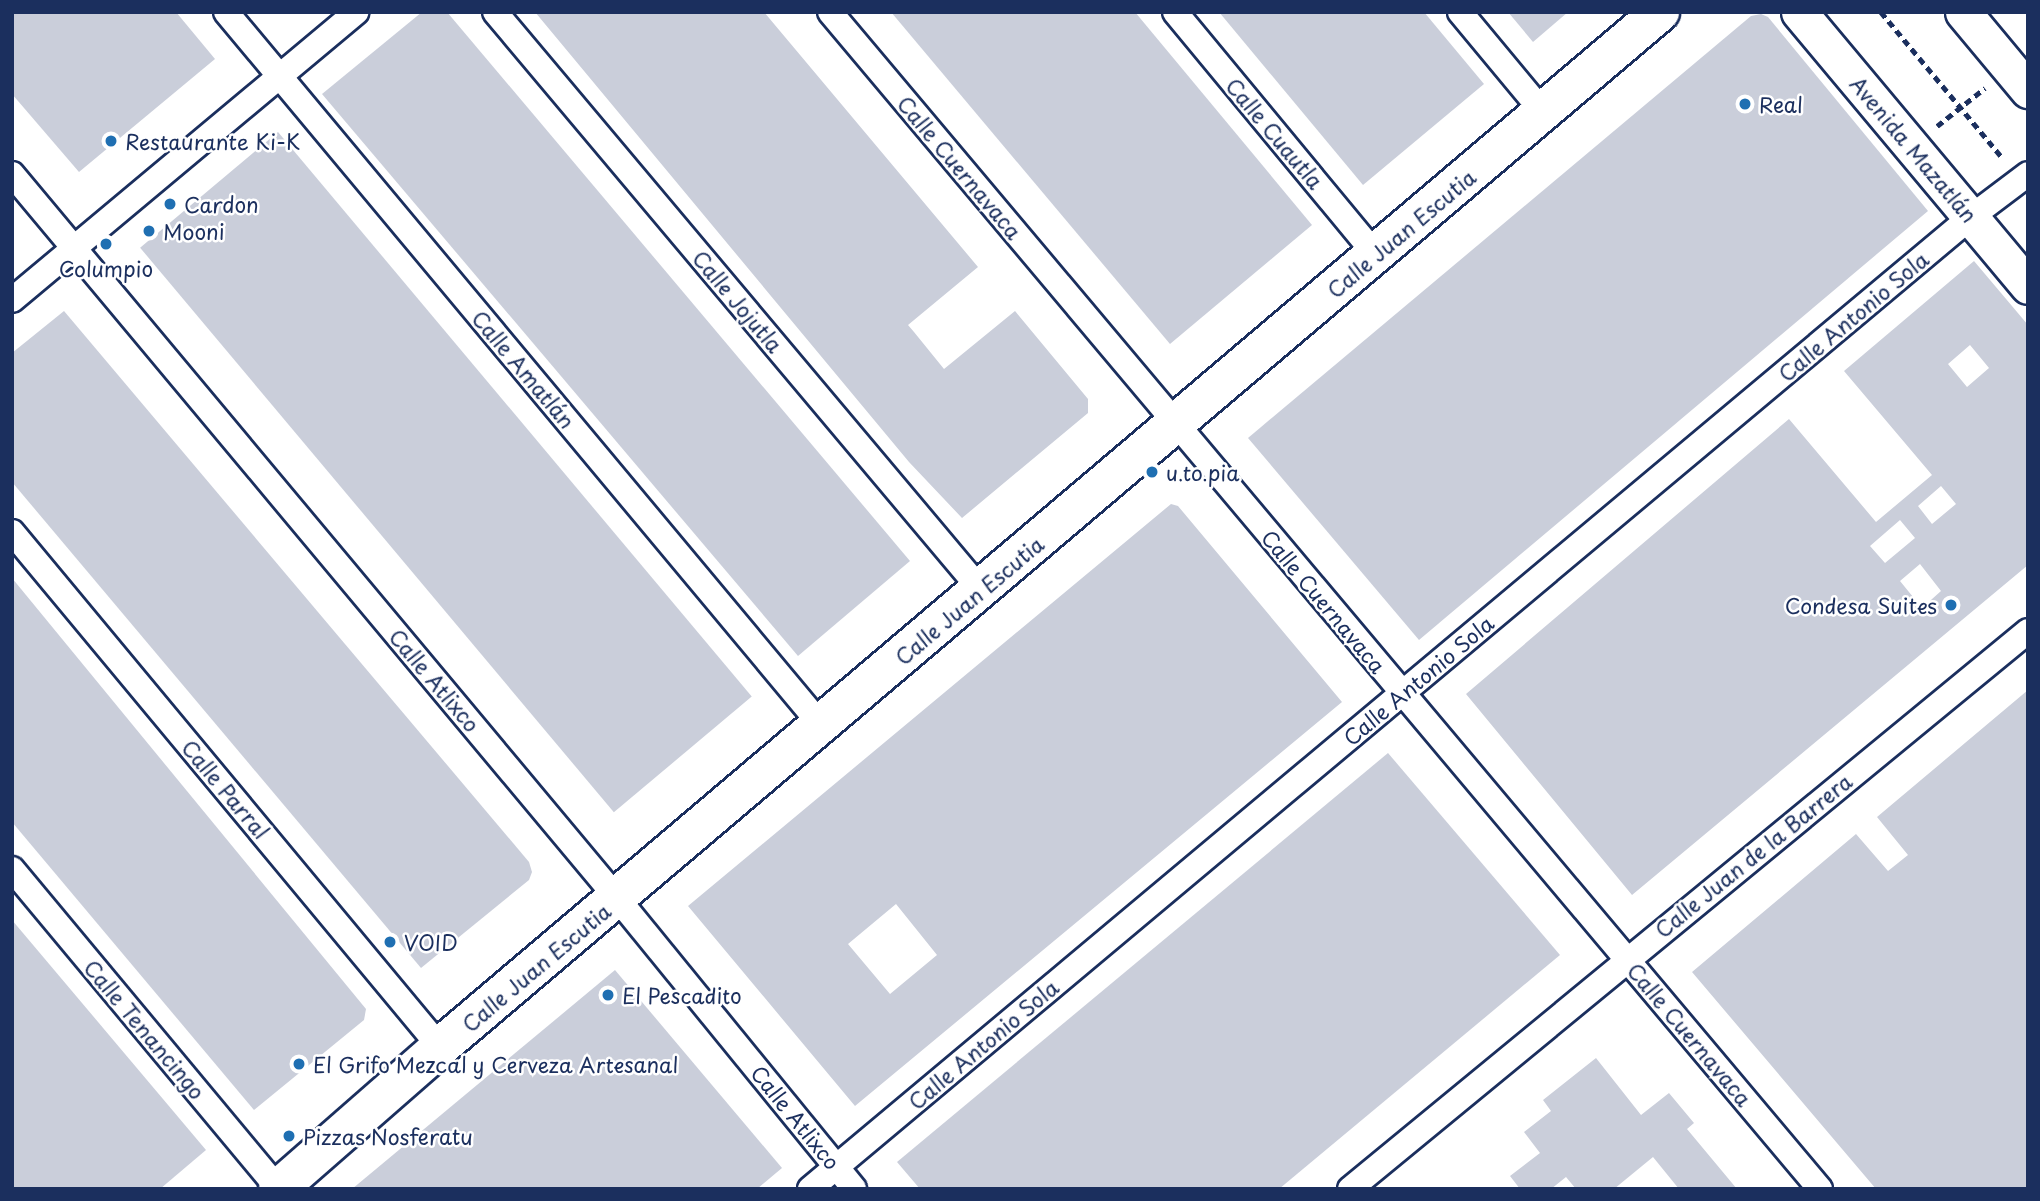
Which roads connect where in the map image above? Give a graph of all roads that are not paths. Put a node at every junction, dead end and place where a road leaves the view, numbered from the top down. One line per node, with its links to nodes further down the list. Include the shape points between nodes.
1 (226, 12): 11 (street, Calle Amatlán)
2 (357, 12): 11 (street)
3 (495, 12): 22 (street, Calle Jojutla)
4 (830, 12): 20 (street, Calle Cuernavaca)
5 (1175, 12): 17 (street, Calle Cuautla)
6 (1460, 12): 12 (street)
7 (1660, 12): 12 (main road, Calle Juan Escutia)
8 (1800, 12): 15 (main road, Avenida Mazatlán)
9 (1963, 12): 10 (main road)
10 (2022, 70)
11 (280, 77): 16 (street); 25 (street, Calle Amatlán)
12 (1543, 112): 17 (main road, Calle Juan Escutia)
13 (12, 174): 16 (street, Calle Atlixco)
14 (2024, 176): 15 (street, Calle Antonio Sola)
15 (1971, 217): 18 (main road, Avenida Mazatlán); 24 (street, Calle Antonio Sola)
16 (74, 248): 19 (street); 27 (street, Calle Atlixco)
17 (1375, 254): 20 (main road, Calle Juan Escutia)
18 (2028, 286)
19 (12, 300)
20 (1176, 424): 22 (main road, Calle Juan Escutia); 24 (street, Calle Cuernavaca)
21 (12, 532): 29 (street, Calle Parral)
22 (981, 590): 25 (main road, Calle Juan Escutia)
23 (2028, 631): 28 (street, Calle Juan de la Barrera)
24 (1402, 693): 28 (street, Calle Cuernavaca); 30 (street, Calle Antonio Sola)
25 (822, 726): 27 (main road, Calle Juan Escutia)
26 (12, 869): 31 (street, Calle Tenancingo)
27 (617, 898): 29 (main road, Calle Juan Escutia); 30 (street, Calle Atlixco)
28 (1626, 959): 34 (street, Calle Juan de la Barrera); 35 (street, Calle Cuernavaca)
29 (440, 1047): 31 (main road, Calle Juan Escutia)
30 (836, 1167): 32 (street, Calle Antonio Sola); 33 (street, Calle Atlixco)
31 (278, 1188)
32 (810, 1189)
33 (855, 1189)
34 (1350, 1189)
35 (1820, 1189)

